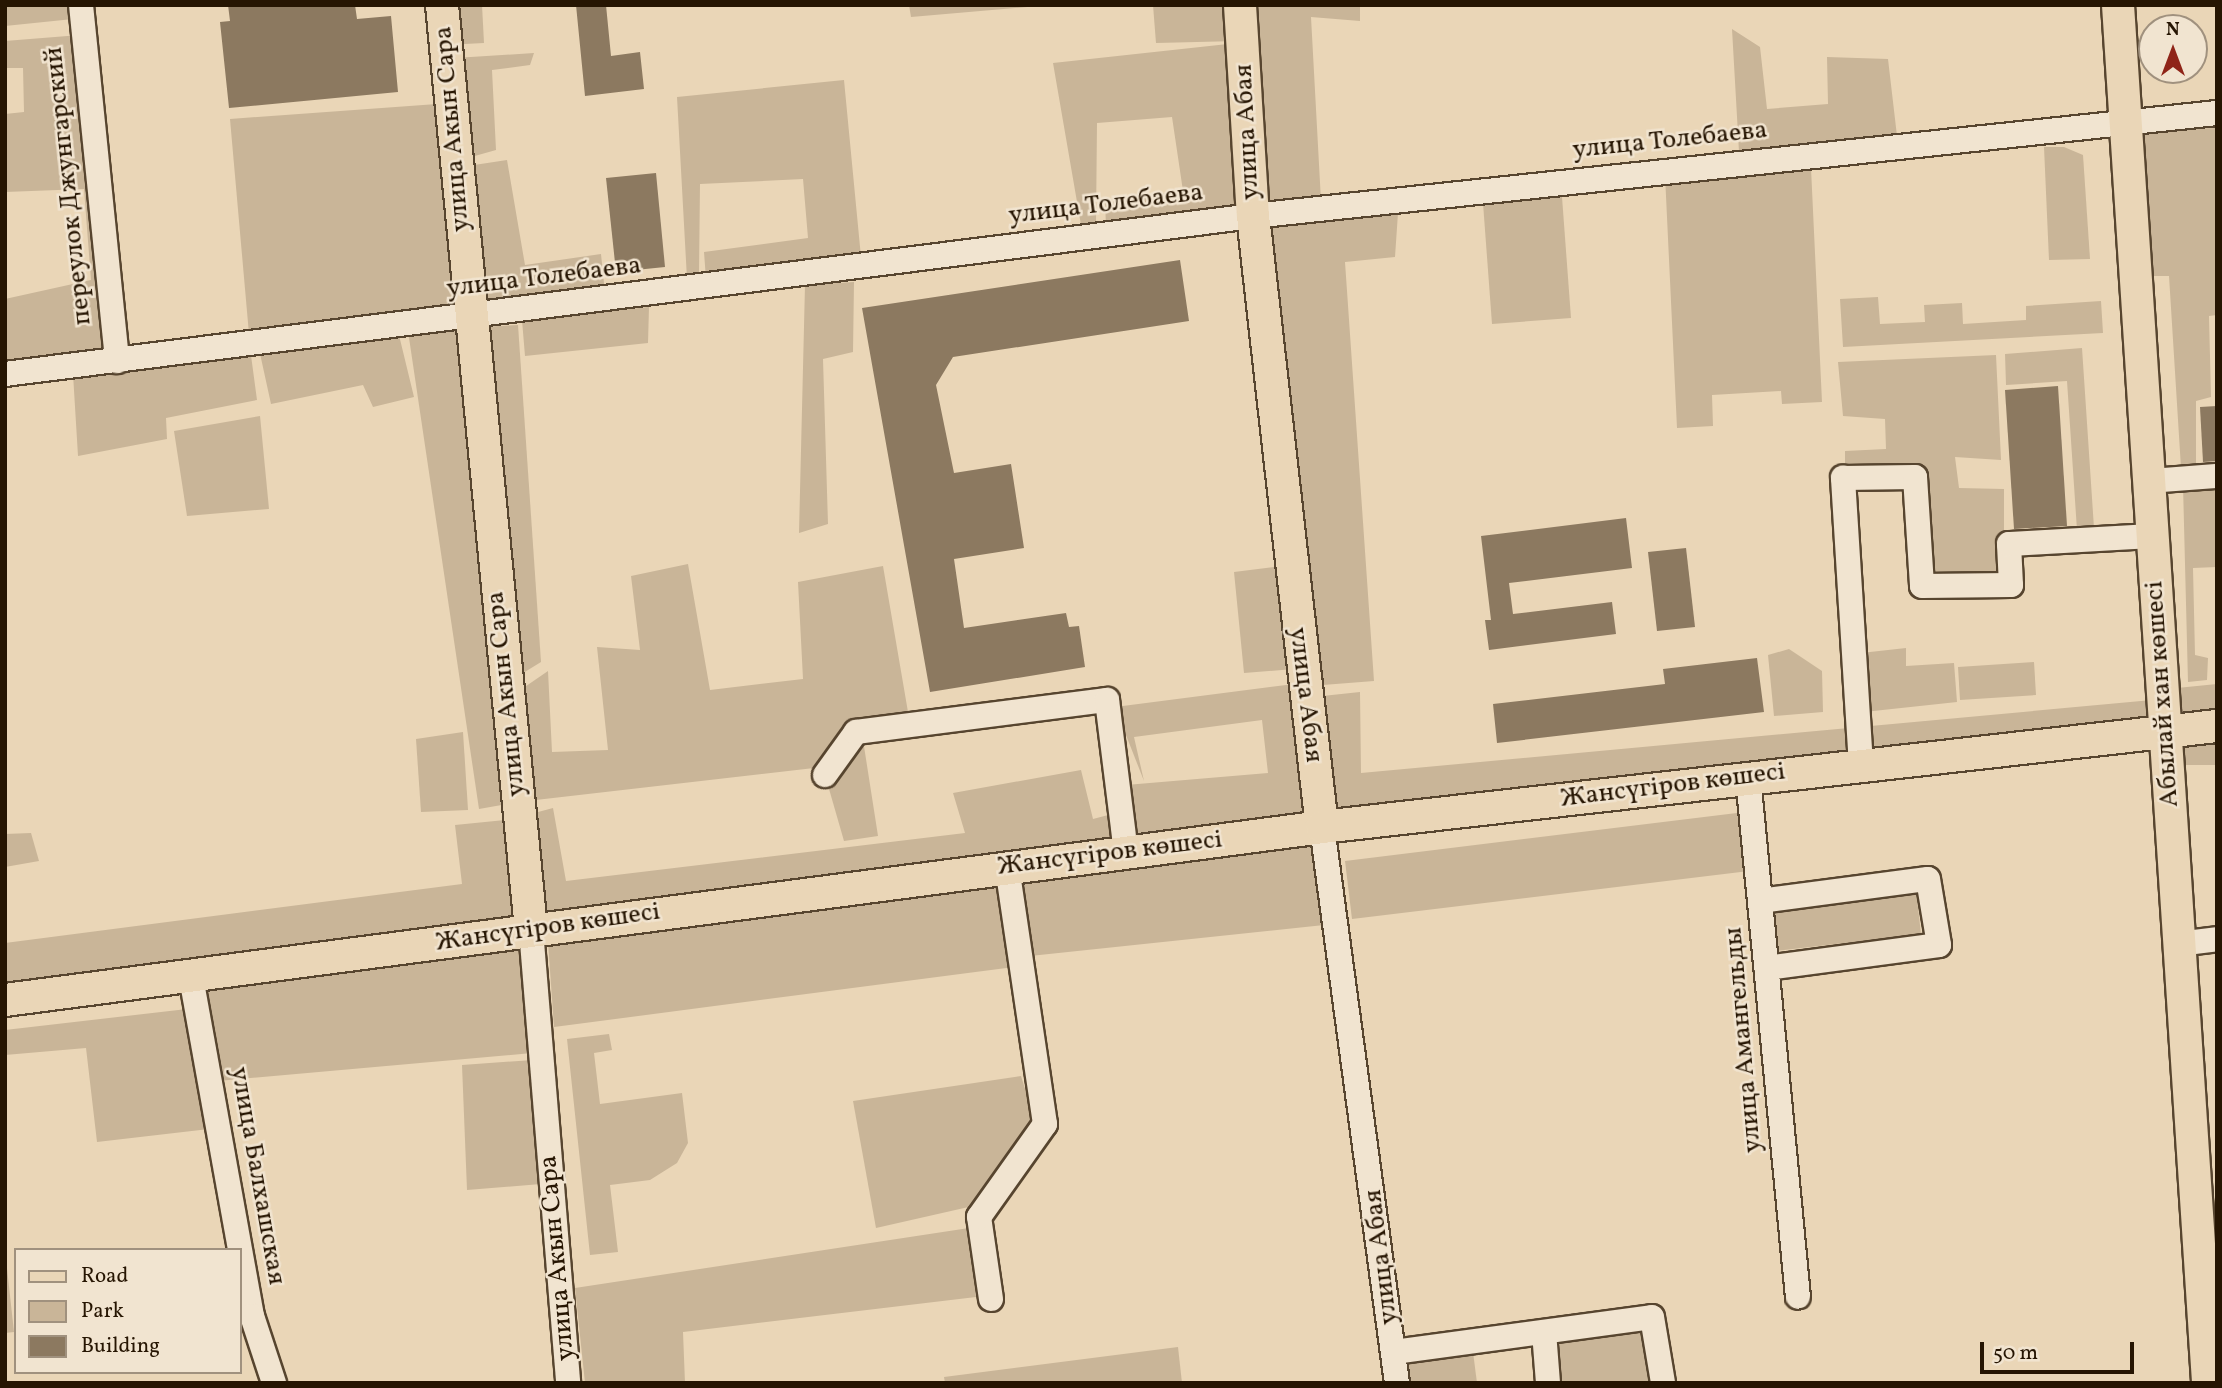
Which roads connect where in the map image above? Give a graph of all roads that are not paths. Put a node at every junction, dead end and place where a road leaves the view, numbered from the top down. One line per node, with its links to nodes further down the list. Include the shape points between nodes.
1 (80, 5): 9 (street, переулок Джунгарский)
2 (442, 5): 8 (main road, улица Акын Сара)
3 (1240, 5): 7 (main road, улица Абая)
4 (2118, 5): 6 (main road, Абылай хан көшесі)
5 (2217, 113): 6 (street, улица Толебаева)
6 (2129, 121): 7 (street, улица Толебаева); 12 (main road, Абылай хан көшесі)
7 (1253, 216): 8 (street, улица Толебаева); 19 (main road, улица Абая)
8 (469, 318): 9 (street, улица Толебаева); 23 (main road, улица Акын Сара)
9 (117, 361): 10 (street, улица Толебаева)
10 (5, 374)
11 (2217, 476): 12 (street)
12 (2150, 481): 13 (main road, Абылай хан көшесі)
13 (2153, 536): 15 (main road, Абылай хан көшесі); 16 (street, via 2009,544 2011,585 1922,586 1915,477 1843,478)
14 (2217, 726): 15 (main road, Жансүгіров көшесі)
15 (2164, 731): 16 (main road, Жансүгіров көшесі); 25 (main road, Абылай хан көшесі)
16 (1861, 765): 18 (main road, Жансүгіров көшесі)
17 (825, 775): 20 (street, via 856,732 1107,700)
18 (1748, 777): 19 (main road, Жансүгіров көшесі); 22 (street, улица Амангельды)
19 (1322, 827): 20 (main road, Жансүгіров көшесі); 34 (street, улица Абая)
20 (1126, 852): 21 (main road, Жансүгіров көшесі)
21 (1007, 868): 23 (main road, Жансүгіров көшесі); 32 (street, via 1045,1124 979,1217)
22 (1760, 901): 26 (street, улица Амангельды); 26 (street, via 1928,879 1939,945)
23 (531, 930): 27 (main road, Жансүгіров көшесі); 36 (street, улица Акын Сара)
24 (2217, 939): 25 (street)
25 (2178, 944): 40 (main road, Абылай хан көшесі)
26 (1767, 968): 31 (street, улица Амангельды)
27 (191, 977): 28 (main road, Жансүгіров көшесі); 29 (street, улица Балхашская)
28 (5, 1000)
29 (240, 1248)
30 (242, 1260): 35 (street, улица Балхашская, via 252,1316)
31 (1798, 1297)
32 (991, 1299)
33 (1544, 1332): 34 (street); 38 (street); 39 (street, via 1652,1317)
34 (1394, 1352): 37 (street, улица Абая)
35 (275, 1383)
36 (568, 1383)
37 (1397, 1383)
38 (1548, 1383)
39 (1663, 1383)
40 (2208, 1383)

